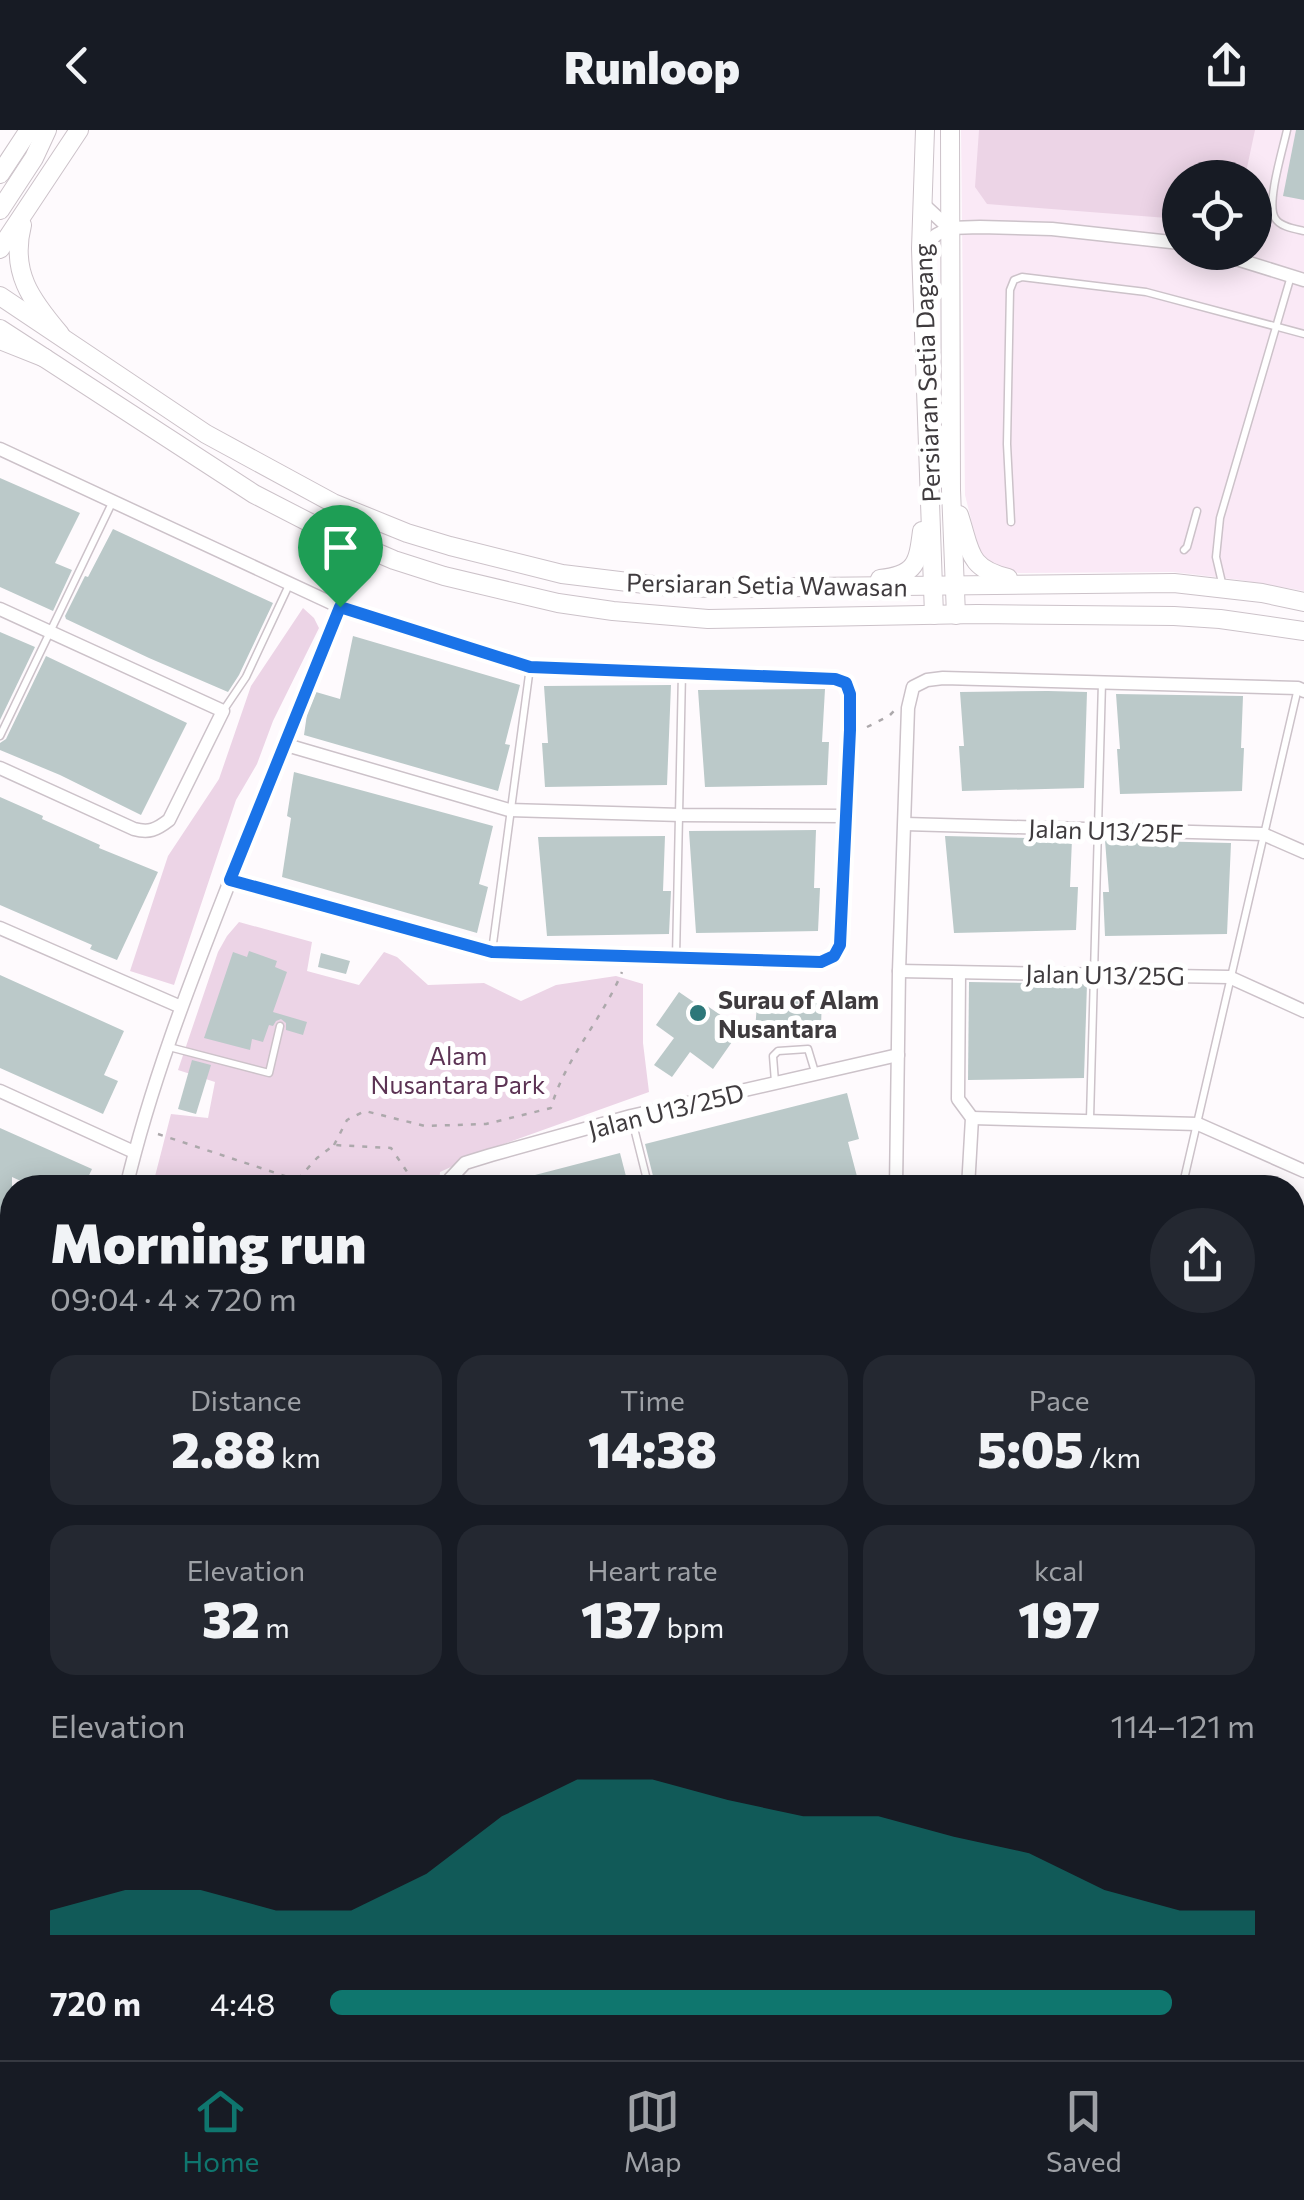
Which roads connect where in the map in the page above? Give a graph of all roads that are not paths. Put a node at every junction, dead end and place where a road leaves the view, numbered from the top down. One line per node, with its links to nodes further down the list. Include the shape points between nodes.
1 (30, 130): 7 (street)
2 (47, 130): 9 (street)
3 (78, 130): 10 (street)
4 (925, 130): 8 (street, Persiaran Setia Dagang)
5 (950, 130): 11 (street, Persiaran Setia Dagang)
6 (1287, 130): 12 (lane, via 1273,214 1282,225)
7 (0, 174)
8 (923, 204): 11 (street); 15 (street, Persiaran Setia Dagang)
9 (0, 210)
10 (26, 210): 14 (street); 21 (street, via 18,242 21,277)
11 (949, 228): 13 (street, via 1052,229); 15 (street); 27 (street, Persiaran Setia Dagang)
12 (1304, 231)
13 (1162, 241)
14 (0, 249)
15 (922, 250): 26 (street, Persiaran Setia Dagang)
16 (1272, 270): 17 (street)
17 (1298, 278): 19 (lane)
18 (0, 296): 21 (street, Persiaran Setia Wawasan)
19 (1276, 326): 22 (lane); 30 (lane, via 1146,292 1014,280); 37 (lane, via 1220,518 1216,557)
20 (0, 329): 24 (street, Persiaran Setia Wawasan)
21 (60, 334): 34 (street, Persiaran Setia Wawasan, via 206,434 333,503 407,533 598,579 710,588)
22 (1304, 334)
23 (0, 340): 24 (street)
24 (44, 358): 41 (street, Persiaran Setia Wawasan, via 254,494 324,530 444,576 558,604 657,616)
25 (0, 448): 28 (street)
26 (928, 489): 34 (street, via 918,559 910,570); 36 (street, Persiaran Setia Dagang)
27 (951, 490): 33 (street, via 974,562 986,573); 35 (street, Persiaran Setia Dagang)
28 (113, 501): 32 (street); 44 (lane)
29 (1198, 511): 31 (lane)
30 (1011, 522)
31 (1184, 550)
32 (289, 584): 39 (street); 49 (lane, via 246,677)
33 (1032, 584): 35 (street, Persiaran Setia Wawasan); 37 (street, Persiaran Setia Wawasan)
34 (825, 586): 36 (street, Persiaran Setia Wawasan)
35 (956, 586): 36 (street, Persiaran Setia Wawasan); 42 (street, Persiaran Setia Dagang)
36 (934, 587): 41 (street, Persiaran Setia Dagang)
37 (1223, 589): 38 (street, Persiaran Setia Wawasan)
38 (1304, 602)
39 (340, 607): 45 (street); 51 (street)
40 (0, 608): 44 (street)
41 (934, 615): 42 (street, Persiaran Setia Wawasan)
42 (956, 615): 43 (street, Persiaran Setia Wawasan, via 1174,616)
43 (1304, 631)
44 (49, 632): 49 (street); 50 (lane)
45 (530, 667): 46 (street); 53 (lane)
46 (682, 672): 54 (lane); 55 (street, via 841,680 850,688)
47 (1102, 681): 48 (street); 56 (street, via 927,680 911,693); 57 (lane)
48 (1301, 690): 58 (lane)
49 (222, 711): 52 (street, via 168,820 156,830 134,829)
50 (0, 736)
51 (284, 744): 53 (street); 60 (street)
52 (0, 768)
53 (509, 810): 54 (street); 62 (lane)
54 (680, 816): 55 (street); 63 (lane)
55 (845, 816): 63 (street, via 840,945 834,956 821,962)
56 (905, 824): 57 (street, Jalan U13/25F); 64 (street)
57 (1096, 830): 58 (street, Jalan U13/25F); 66 (lane)
58 (1263, 834): 59 (street, Jalan U13/25F); 67 (lane)
59 (1304, 852)
60 (230, 880): 62 (street); 68 (street)
61 (0, 928): 68 (street)
62 (492, 952): 63 (street)
63 (676, 959)
64 (898, 970): 65 (street, Jalan U13/25G); 72 (street)
65 (959, 973): 66 (street, Jalan U13/25G); 77 (street, via 958,1099)
66 (1095, 974): 67 (street, Jalan U13/25G); 78 (lane)
67 (1229, 976): 69 (street, Jalan U13/25G); 79 (lane)
68 (180, 1006): 71 (street)
69 (1304, 1011)
70 (280, 1026): 71 (lane, via 269,1074)
71 (168, 1046): 80 (street)
72 (898, 1055): 73 (street, Jalan U13/25D); 85 (street)
73 (816, 1074): 74 (street, Jalan U13/25D); 74 (lane, via 808,1050 778,1051)
74 (775, 1083): 76 (street, Jalan U13/25D)
75 (0, 1090): 80 (street)
76 (631, 1116): 83 (street, Jalan U13/25D, via 465,1164); 84 (lane)
77 (972, 1118): 78 (street); 86 (street)
78 (1090, 1120): 79 (street)
79 (1198, 1124): 81 (street); 87 (lane)
80 (134, 1152): 82 (street)
81 (1304, 1171)
82 (129, 1175)
83 (454, 1175)
84 (646, 1175)
85 (896, 1175)
86 (969, 1175)
87 (1185, 1175)

